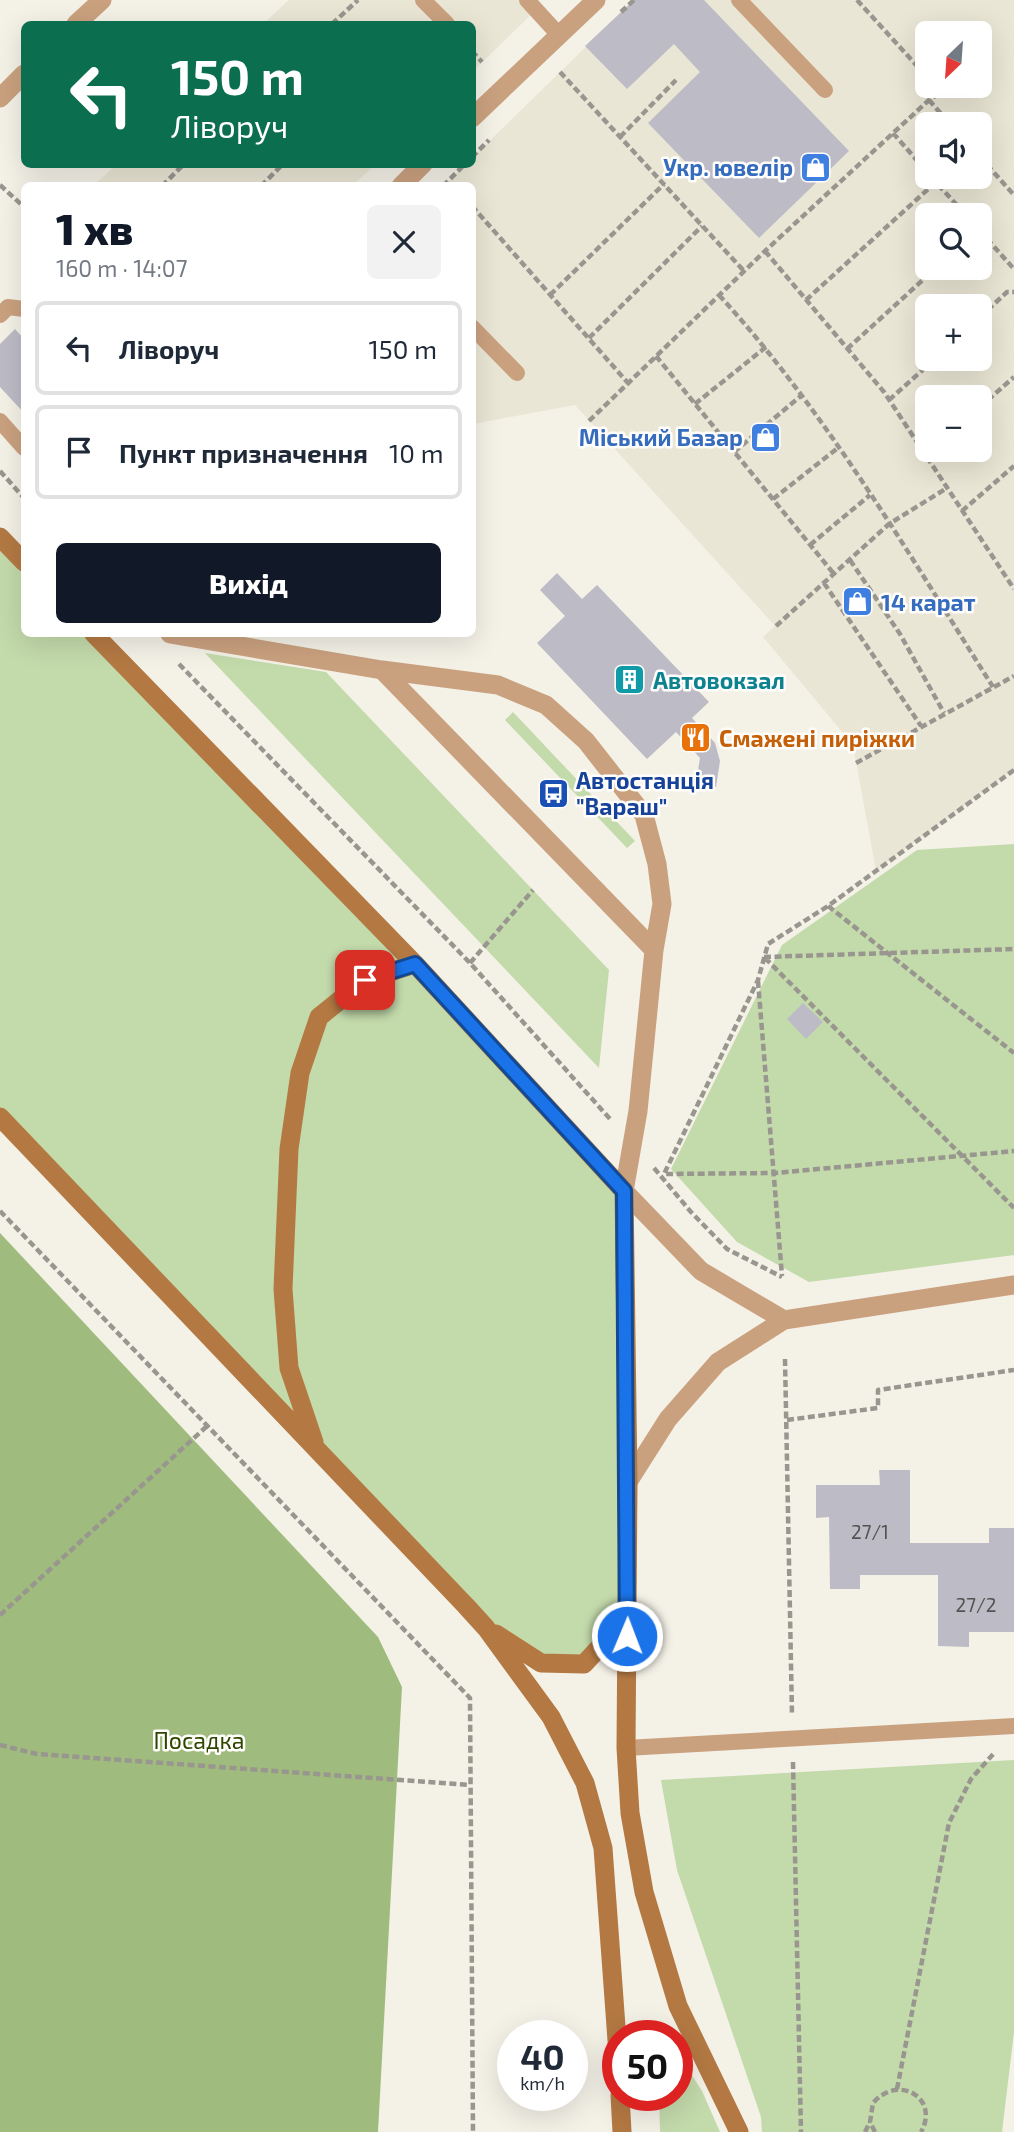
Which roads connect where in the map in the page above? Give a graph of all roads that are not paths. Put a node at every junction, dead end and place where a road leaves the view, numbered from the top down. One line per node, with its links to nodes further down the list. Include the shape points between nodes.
1 (102, 0): 6 (street)
2 (424, 0): 7 (lane)
3 (527, 0): 8 (lane)
4 (596, 0): 8 (street)
5 (739, 0): 10 (lane)
6 (79, 21)
7 (444, 21)
8 (559, 35): 12 (street)
9 (21, 77): 11 (street)
10 (825, 90)
11 (0, 98)
12 (476, 114)
13 (419, 168): 14 (street)
14 (405, 182)
15 (21, 309): 16 (lane, via 8,307)
16 (0, 315)
17 (476, 331): 18 (lane)
18 (517, 373)
19 (0, 421): 20 (lane)
20 (21, 445)
21 (0, 537): 22 (main road)
22 (16, 552)
23 (97, 637): 27 (main road)
24 (188, 637): 25 (street)
25 (382, 670): 26 (street); 26 (street, via 498,685 546,705 586,741 644,815 662,904)
26 (654, 950): 29 (street, via 638,1111)
27 (415, 964): 29 (main road); 32 (main road, via 365,980 319,1017 300,1073 289,1149 283,1290 289,1368)
28 (0, 1117): 32 (main road)
29 (624, 1191): 31 (street, via 701,1271); 33 (main road)
30 (1014, 1285): 31 (street)
31 (785, 1320): 33 (street, via 718,1362 668,1419)
32 (316, 1448): 35 (main road)
33 (628, 1482): 34 (main road)
34 (628, 1608): 35 (main road, via 584,1664 541,1663); 37 (main road)
35 (486, 1628): 38 (main road, via 551,1717 585,1783 603,1848)
36 (1014, 1726): 37 (lane)
37 (626, 1748): 41 (main road, via 630,1813 644,1892 678,2006)
38 (616, 2020)
39 (621, 2111): 40 (main road)
40 (622, 2132)
41 (739, 2132)

